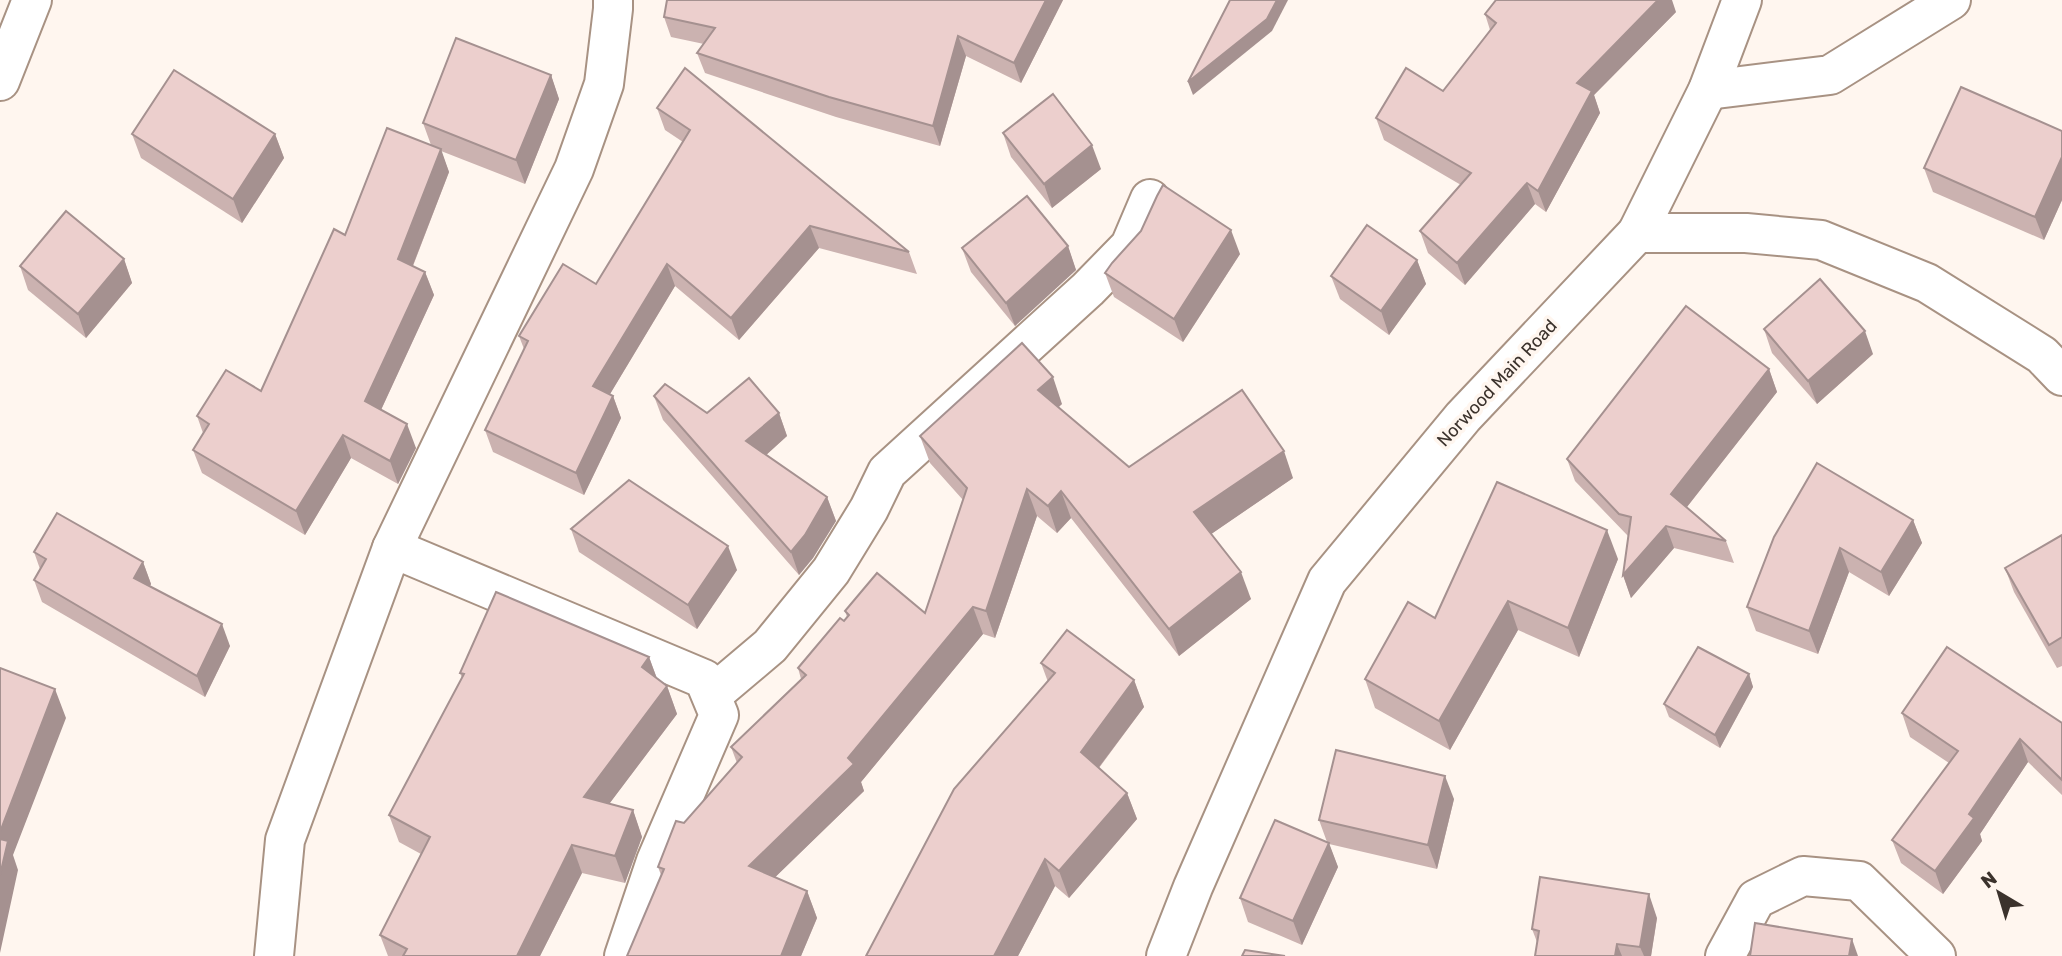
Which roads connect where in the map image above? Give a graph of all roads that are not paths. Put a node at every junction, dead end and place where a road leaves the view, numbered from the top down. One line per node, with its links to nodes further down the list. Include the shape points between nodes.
1 (32, 0): 5 (street)
2 (613, 0): 10 (street, via 604,84 574,169)
3 (1742, 0): 6 (street, Norwood Main Road)
4 (1951, 0): 6 (street, via 1830,75)
5 (0, 81)
6 (1709, 90): 8 (street, Norwood Main Road)
7 (1150, 199): 11 (street, via 1130,246 887,472 831,571 770,646)
8 (1637, 233): 9 (street, via 1746,233 1821,240 1927,283); 14 (street, Norwood Main Road, via 1463,417 1327,582)
9 (2055, 355)
10 (392, 548): 11 (street, via 705,679); 12 (street, via 285,840)
11 (712, 695): 13 (street, via 719,715 656,861)
12 (274, 956)
13 (624, 956)
14 (1166, 956)
15 (1725, 956): 16 (street, via 1756,899 1803,876 1859,881)
16 (1936, 956)

